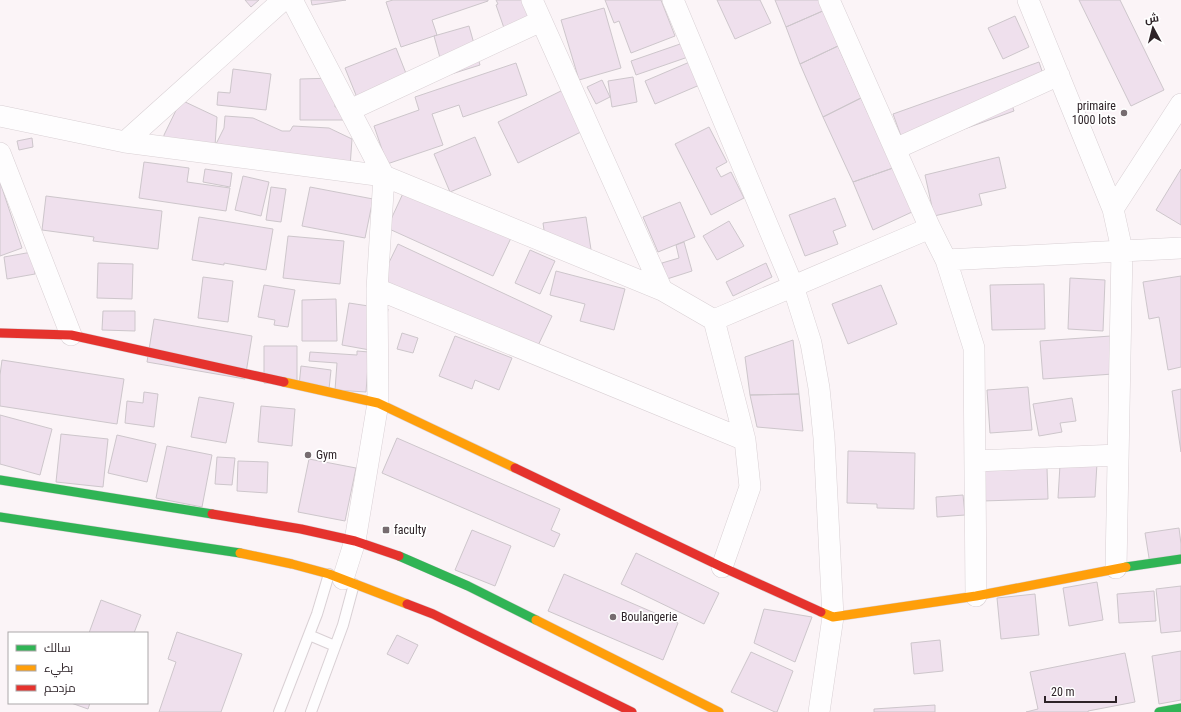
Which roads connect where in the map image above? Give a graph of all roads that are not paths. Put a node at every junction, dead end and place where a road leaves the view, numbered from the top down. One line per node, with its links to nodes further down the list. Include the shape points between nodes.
1 (283, 0): 12 (street)
2 (292, 0): 10 (street)
3 (532, 0): 7 (street)
4 (673, 0): 21 (street)
5 (829, 0): 13 (street)
6 (1028, 0): 8 (street)
7 (541, 21): 10 (street); 23 (street)
8 (1059, 75): 13 (street); 16 (street)
9 (1181, 104): 16 (street)
10 (350, 110): 15 (street)
11 (0, 116): 12 (street)
12 (125, 142): 15 (street)
13 (895, 150): 17 (street)
14 (0, 153): 26 (street)
15 (384, 176): 22 (street); 23 (street)
16 (1113, 209): 19 (street)
17 (930, 228): 20 (street); 21 (street)
18 (1181, 248): 19 (street)
19 (1122, 250): 20 (street); 29 (street)
20 (946, 260): 30 (street, via 974,348)
21 (793, 286): 24 (street); 39 (street, via 811,343 819,388)
22 (378, 290): 27 (street); 28 (street)
23 (662, 290): 24 (street)
24 (714, 320): 28 (street)
25 (0, 333): 26 (street)
26 (72, 335): 27 (street)
27 (378, 403): 33 (street); 35 (street)
28 (745, 440): 35 (street, via 750,487)
29 (1118, 455): 30 (street); 36 (street)
30 (975, 461): 38 (street)
31 (0, 480): 33 (street, via 209,513)
32 (0, 517): 37 (street, via 242,553)
33 (355, 541): 37 (street); 46 (street, via 408,559 468,586)
34 (1181, 558): 36 (street)
35 (722, 567): 39 (street)
36 (1116, 568): 38 (street)
37 (342, 579): 40 (lane, via 317,614); 41 (lane, via 342,625); 45 (street, via 433,614)
38 (976, 596): 39 (street)
39 (834, 617): 47 (street)
40 (309, 635): 41 (lane); 43 (lane)
41 (335, 646): 44 (lane)
42 (1181, 708): 48 (street)
43 (278, 712)
44 (311, 712)
45 (632, 712)
46 (719, 712)
47 (819, 712)
48 (1159, 712)

